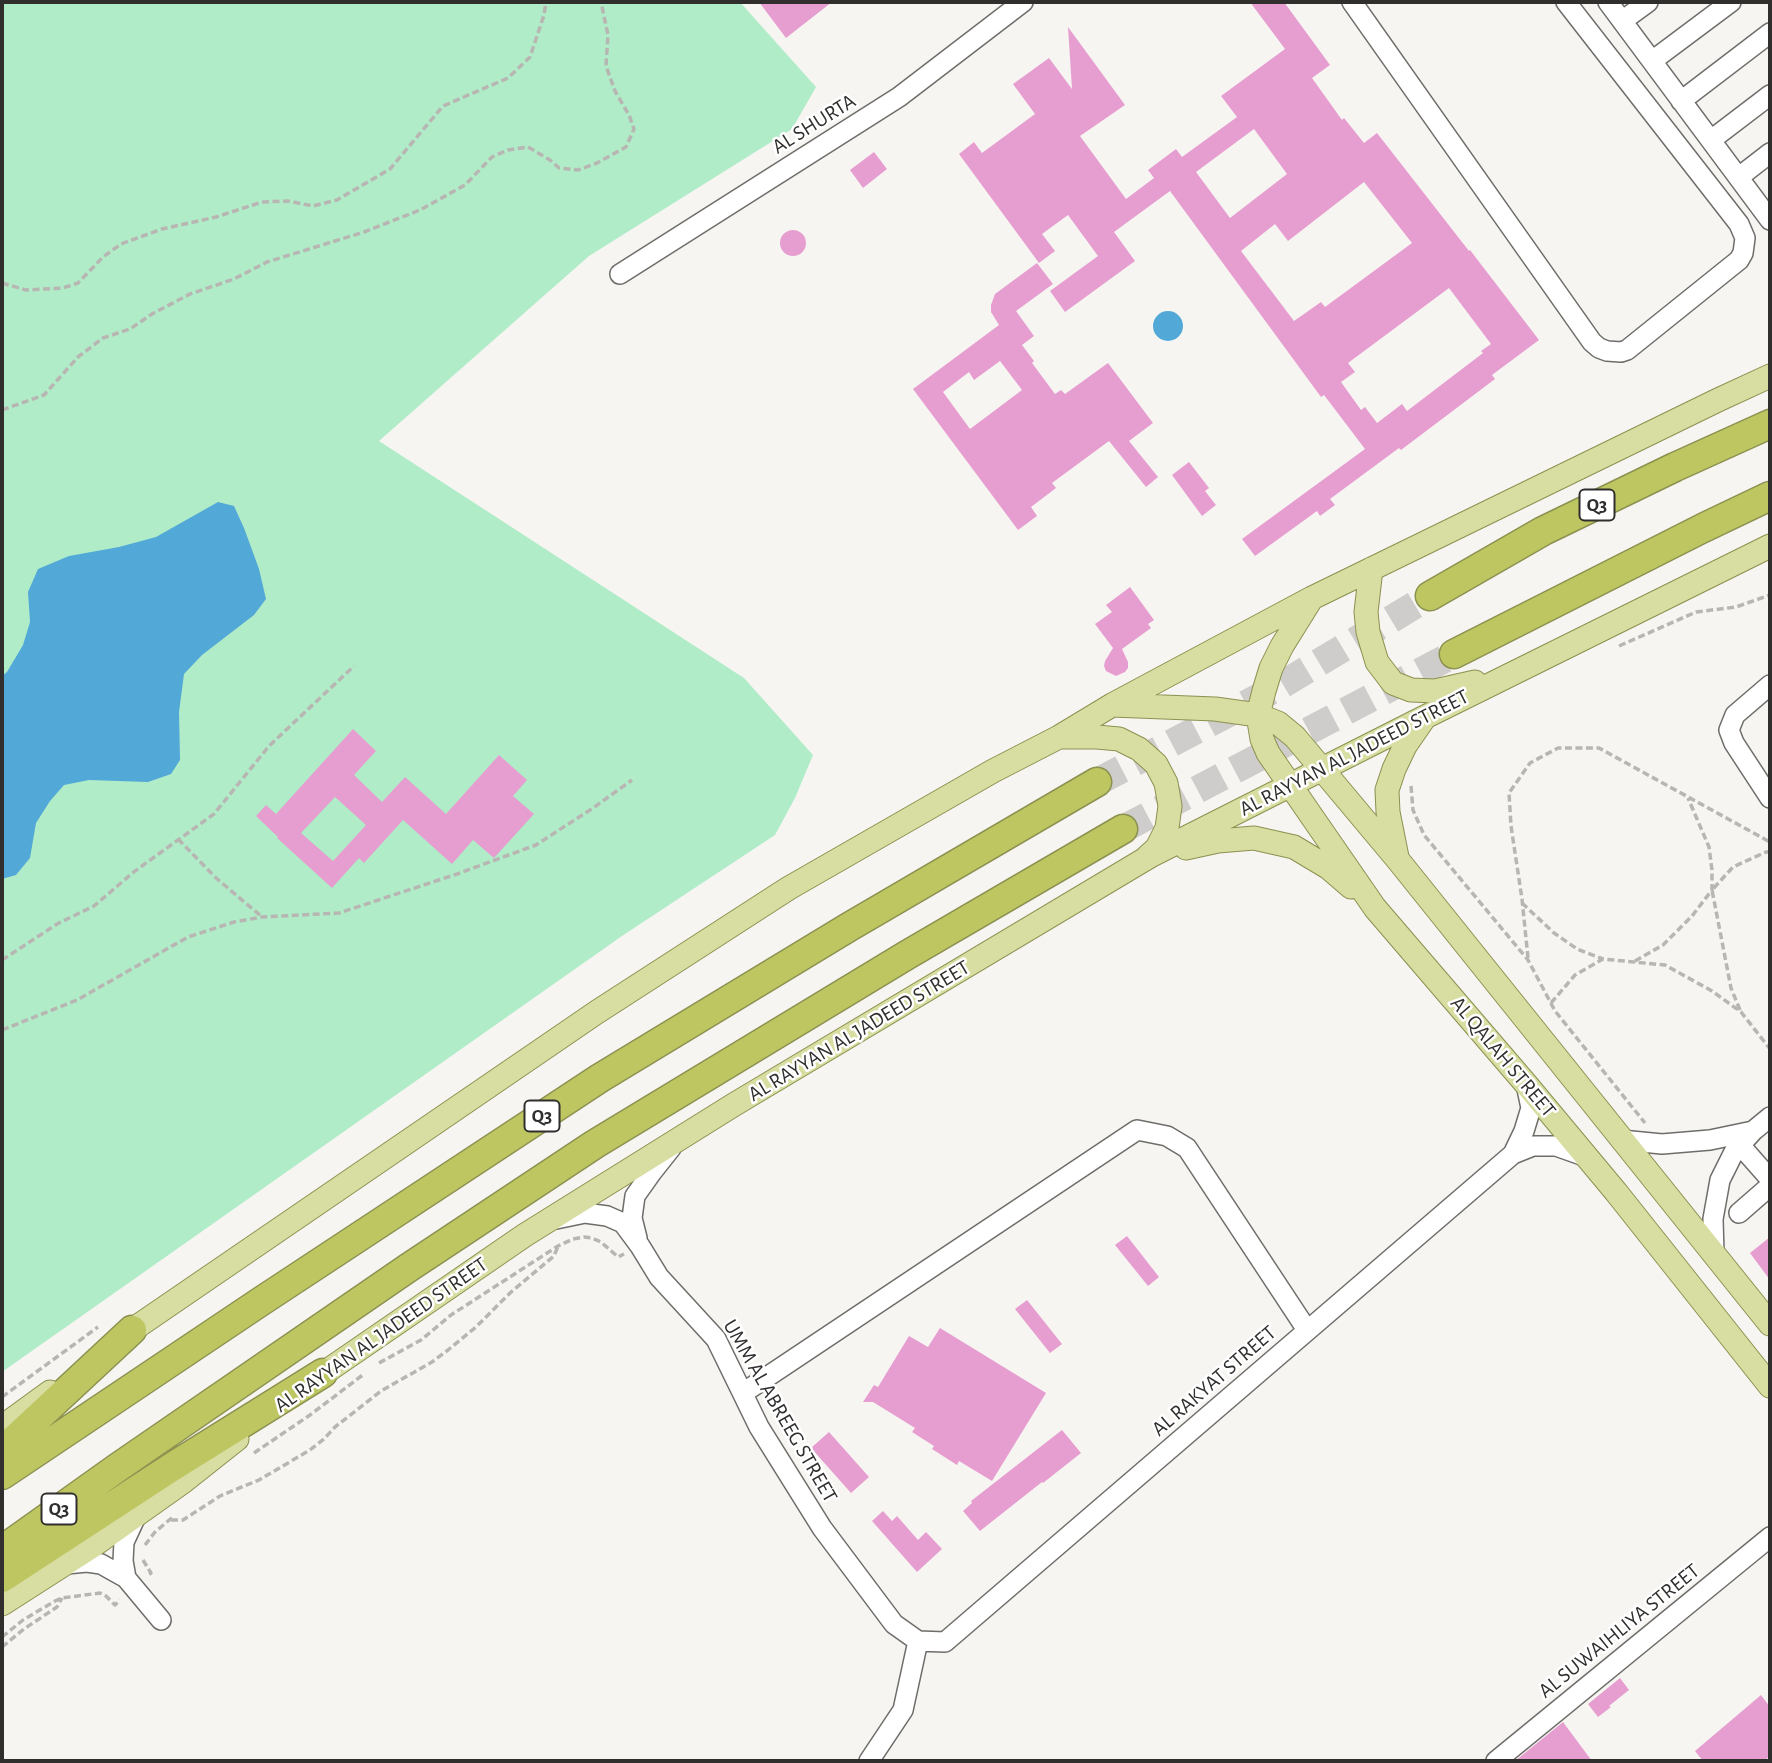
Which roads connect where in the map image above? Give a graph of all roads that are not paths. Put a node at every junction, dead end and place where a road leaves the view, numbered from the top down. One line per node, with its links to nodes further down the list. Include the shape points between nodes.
1 (1023, 2): 16 (street, AL SHURTA, via 899,97)
2 (1352, 2): 3 (street, via 1592,342 1620,352 1739,260 1745,238 1739,224)
3 (1566, 2)
4 (1608, 2): 7 (street)
5 (1648, 2): 7 (street)
6 (1731, 2): 9 (street)
7 (1622, 21): 9 (street)
8 (1770, 33): 11 (street)
9 (1652, 61): 11 (street)
10 (1770, 96): 12 (street)
11 (1681, 101): 12 (street)
12 (1711, 140): 14 (street)
13 (1770, 153): 14 (street)
14 (1739, 177): 15 (street)
15 (1770, 219)
16 (620, 274)
17 (1770, 376): 21 (main road)
18 (1770, 424): 22 (highway, Q3, via 1544,531)
19 (1770, 496): 24 (highway, AL RAYYAN AL JADEED STREET)
20 (1770, 546): 25 (main road, AL RAYYAN AL JADEED STREET)
21 (1371, 569): 23 (main road); 25 (main road, via 1368,632 1377,662 1393,683 1411,690 1435,691)
22 (1430, 596)
23 (1312, 598): 27 (main road); 28 (main road, AL QALAH STREET, via 1271,668)
24 (1454, 654)
25 (1509, 675): 29 (main road, AL RAYYAN AL JADEED STREET)
26 (1770, 685): 34 (street, via 1735,715 1729,730)
27 (1112, 705): 28 (main road, AL QALAH STREET); 30 (main road)
28 (1258, 715): 31 (main road, AL QALAH STREET, via 1278,723); 33 (main road, AL QALAH STREET, via 1268,753)
29 (1425, 717): 31 (main road, AL RAYYAN AL JADEED STREET); 37 (main road, via 1405,746 1387,790)
30 (1059, 737): 36 (main road, via 1119,739 1156,764 1170,806 1167,828); 53 (main road, via 789,888 597,1012)
31 (1323, 770): 33 (main road, AL RAYYAN AL JADEED STREET); 37 (main road, AL QALAH STREET)
32 (1097, 782): 60 (highway, Q3, via 600,1078)
33 (1290, 785): 36 (main road, AL RAYYAN AL JADEED STREET); 38 (main road, AL QALAH STREET)
34 (1768, 791)
35 (1123, 828): 63 (highway, AL RAYYAN AL JADEED STREET / Q3, via 595,1144 397,1275)
36 (1147, 859): 38 (main road, via 1218,841 1254,838 1294,847 1329,868); 42 (main road, AL RAYYAN AL JADEED STREET)
37 (1398, 860): 43 (main road, AL QALAH STREET)
38 (1375, 908): 39 (main road, AL QALAH STREET)
39 (1526, 1084): 44 (street, AL RAKYAT STREET, via 1531,1108); 45 (main road, AL QALAH STREET)
40 (1770, 1117): 41 (street)
41 (1746, 1138): 43 (street, via 1661,1144); 46 (street); 51 (street, via 1720,1181 1713,1219)
42 (679, 1139): 49 (main road, AL RAYYAN AL JADEED STREET); 50 (street, UMM AL ABREEG STREET, via 635,1196 632,1218)
43 (1621, 1140): 51 (main road, AL QALAH STREET)
44 (1513, 1154): 45 (street, AL RAKYAT STREET, via 1533,1146 1556,1146); 54 (street, AL RAKYAT STREET)
45 (1587, 1157): 56 (main road, AL QALAH STREET)
46 (1770, 1179)
47 (1770, 1186): 48 (street)
48 (1739, 1213)
49 (546, 1221): 50 (street, UMM AL ABREEG STREET, via 585,1213 607,1216 623,1223); 55 (main road, AL RAYYAN AL JADEED STREET)
50 (640, 1246): 57 (street, UMM AL ABREEG STREET, via 659,1277 716,1339)
51 (1714, 1254): 52 (main road, AL QALAH STREET)
52 (1770, 1324)
53 (132, 1330): 58 (main road); 59 (highway)
54 (1307, 1331): 57 (street, via 1188,1148 1167,1136 1138,1130); 69 (street, AL RAKYAT STREET, via 945,1642)
55 (323, 1373): 61 (main road, AL RAYYAN AL JADEED STREET); 65 (highway)
56 (1770, 1386)
57 (743, 1393): 69 (street, UMM AL ABREEG STREET, via 822,1528 894,1624)
58 (2, 1427)
59 (2, 1451)
60 (2, 1475)
61 (137, 1514): 64 (main road, AL RAYYAN AL JADEED STREET); 66 (street, via 124,1542)
62 (1770, 1537): 71 (street, AL SUWAIHLIYA STREET)
63 (2, 1550)
64 (66, 1564): 66 (street, via 101,1564); 67 (main road, AL RAYYAN AL JADEED STREET)
65 (2, 1578)
66 (126, 1578): 68 (street)
67 (2, 1604)
68 (161, 1620)
69 (918, 1641): 70 (street, via 903,1710)
70 (869, 1761)
71 (1496, 1761)

